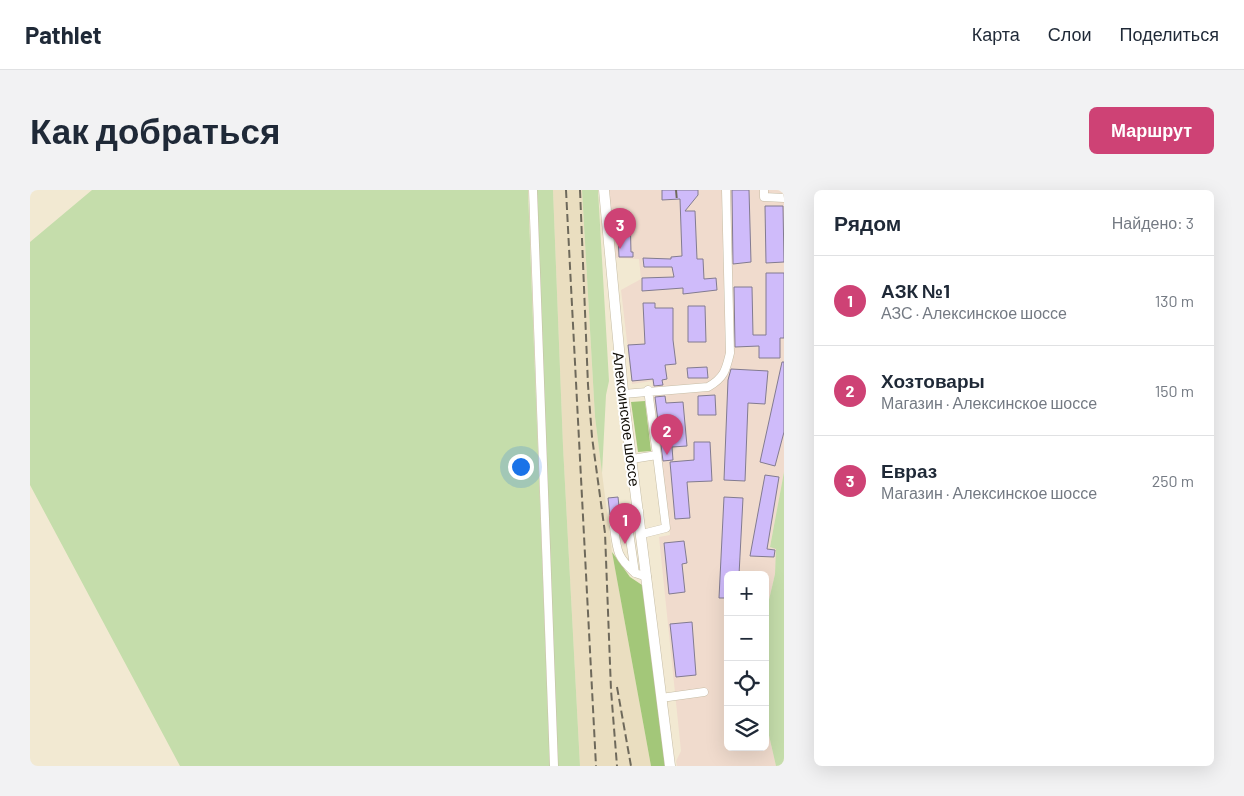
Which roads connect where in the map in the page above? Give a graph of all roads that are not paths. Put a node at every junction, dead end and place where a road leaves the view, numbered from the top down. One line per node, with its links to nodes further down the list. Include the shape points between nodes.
1 (533, 190): 18 (lane)
2 (604, 190): 7 (main road, Алексинское шоссе)
3 (726, 190): 6 (lane, via 730,353 726,368 720,380 708,386)
4 (764, 190): 5 (lane, via 764,197)
5 (784, 198)
6 (648, 390): 7 (lane); 8 (lane)
7 (623, 394): 9 (main road, Алексинское шоссе)
8 (656, 455): 9 (lane); 12 (lane, via 666,528)
9 (632, 459): 10 (main road, Алексинское шоссе)
10 (639, 511): 11 (lane); 12 (main road, Алексинское шоссе)
11 (628, 525): 13 (lane); 13 (lane, via 614,527); 14 (lane)
12 (642, 534): 15 (main road, Алексинское шоссе)
13 (616, 539): 14 (lane, via 617,552)
14 (635, 574): 15 (lane)
15 (647, 577): 17 (main road, Алексинское шоссе)
16 (704, 692): 17 (lane)
17 (661, 698): 19 (main road, Алексинское шоссе)
18 (554, 766)
19 (670, 766)

